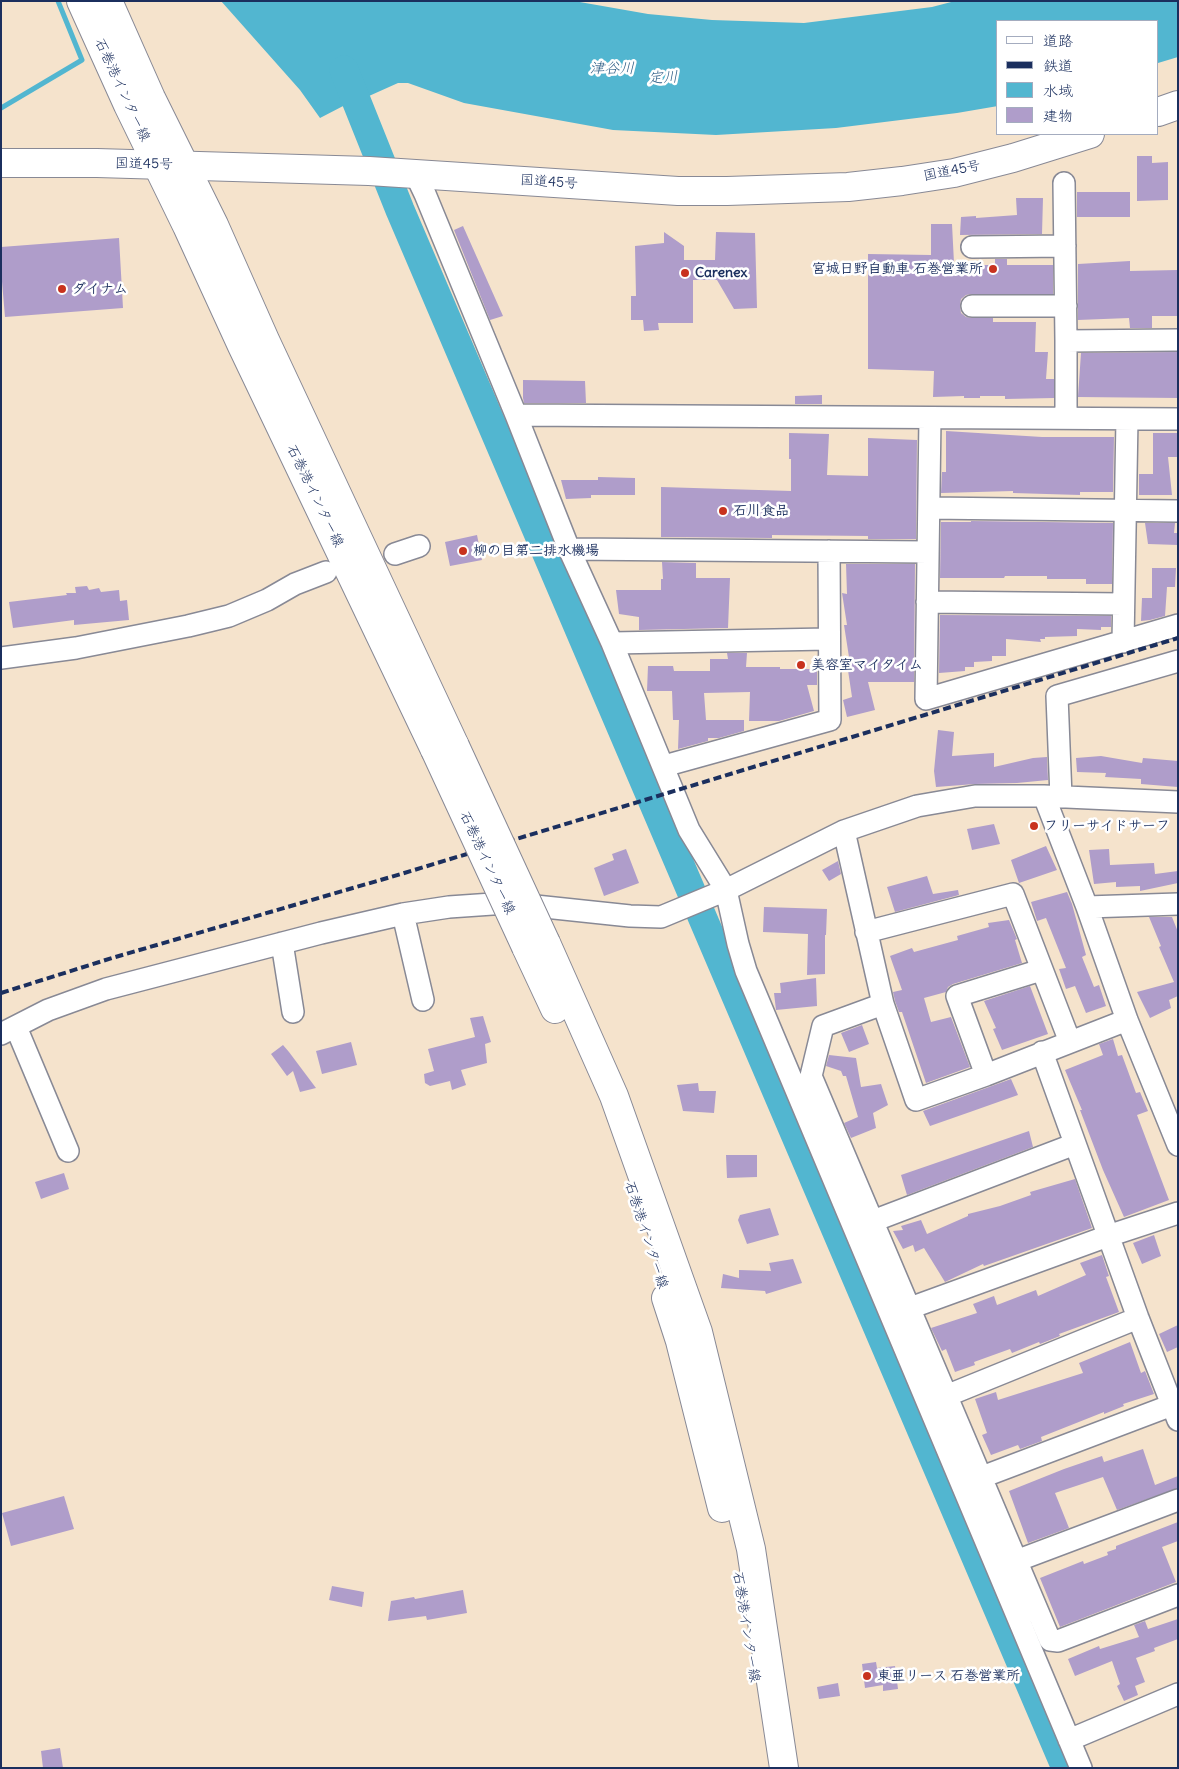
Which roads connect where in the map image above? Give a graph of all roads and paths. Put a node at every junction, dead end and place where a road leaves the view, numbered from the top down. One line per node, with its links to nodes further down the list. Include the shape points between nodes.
1 (81, 1): 7 (main road, 石巻港インター線)
2 (108, 1): 8 (main road, 石巻港インター線, via 150,98)
3 (1178, 105): 4 (main road)
4 (1159, 112)
5 (1087, 135): 9 (main road, 国道45号, via 954,172 848,187 678,191)
6 (1, 164): 7 (main road, 国道45号)
7 (156, 164): 8 (main road, 国道45号); 39 (main road, 石巻港インター線)
8 (184, 165): 9 (main road, 国道45号); 39 (main road, 石巻港インター線, via 214,225)
9 (408, 173): 17 (street, via 425,194)
10 (1064, 183): 11 (street)
11 (1065, 246): 12 (street); 14 (street)
12 (972, 247)
13 (972, 306): 14 (street)
14 (1066, 306): 16 (street)
15 (1178, 340): 16 (street)
16 (1066, 341): 19 (street)
17 (516, 415): 18 (street); 26 (street)
18 (930, 418): 19 (street); 22 (street)
19 (1066, 418): 20 (street)
20 (1127, 419): 21 (street); 24 (street)
21 (1178, 419)
22 (929, 508): 24 (street); 28 (street)
23 (1178, 511): 24 (street)
24 (1124, 512): 32 (street)
25 (419, 546): 29 (street)
26 (569, 549): 27 (street); 36 (street)
27 (829, 551): 28 (street); 34 (street)
28 (928, 552): 31 (street)
29 (395, 554)
30 (326, 572): 37 (street, via 229,616 76,648)
31 (927, 602): 32 (street); 35 (street, via 926,699)
32 (1123, 604): 35 (street)
33 (1178, 625): 35 (street)
34 (828, 639): 36 (street); 40 (street, via 830,720)
35 (1123, 642)
36 (612, 643): 40 (street)
37 (1, 658)
38 (1178, 661): 41 (street, via 1057,696)
39 (445, 748): 50 (main road, 石巻港インター線, bridge)
40 (664, 766): 44 (street, via 689,830)
41 (1053, 797): 42 (street); 43 (street, via 975,796 917,806); 46 (street)
42 (1178, 802)
43 (844, 831): 44 (street); 48 (street)
44 (720, 893): 47 (street, via 661,917 508,903); 75 (street, via 746,970)
45 (1178, 904): 46 (street)
46 (1086, 907): 55 (street)
47 (403, 914): 49 (street); 52 (street)
48 (866, 932): 51 (street, via 1013,894); 53 (street)
49 (282, 943): 54 (street); 56 (street, via 106,989 48,1010)
50 (536, 945): 76 (main road, 石巻港インター線, via 627,1176 680,1340 735,1557); 77 (main road, 石巻港インター線, via 614,1096 698,1332 751,1549)
51 (1041, 970): 57 (street); 59 (street, via 957,996)
52 (423, 1000)
53 (883, 1004): 59 (street, via 916,1100); 64 (street, via 823,1026 811,1076)
54 (293, 1012)
55 (1126, 1020): 57 (street); 61 (street)
56 (9, 1030): 62 (street)
57 (1070, 1042): 58 (street)
58 (1042, 1052): 59 (street); 60 (street)
59 (986, 1075)
60 (1075, 1144): 64 (street); 65 (street)
61 (1178, 1145)
62 (68, 1151)
63 (1178, 1213): 65 (street)
64 (873, 1221): 66 (street)
65 (1108, 1236): 66 (street); 67 (street)
66 (910, 1308): 68 (street)
67 (1138, 1318): 68 (street); 69 (street)
68 (946, 1396): 70 (street)
69 (1175, 1413): 70 (street)
70 (982, 1477): 72 (street)
71 (1178, 1500): 72 (street)
72 (1016, 1561): 73 (street, via 1050,1640 1058,1641)
73 (1178, 1595)
74 (1178, 1694): 75 (street)
75 (1069, 1740): 78 (street)
76 (768, 1768)
77 (784, 1768)
78 (1081, 1768)

